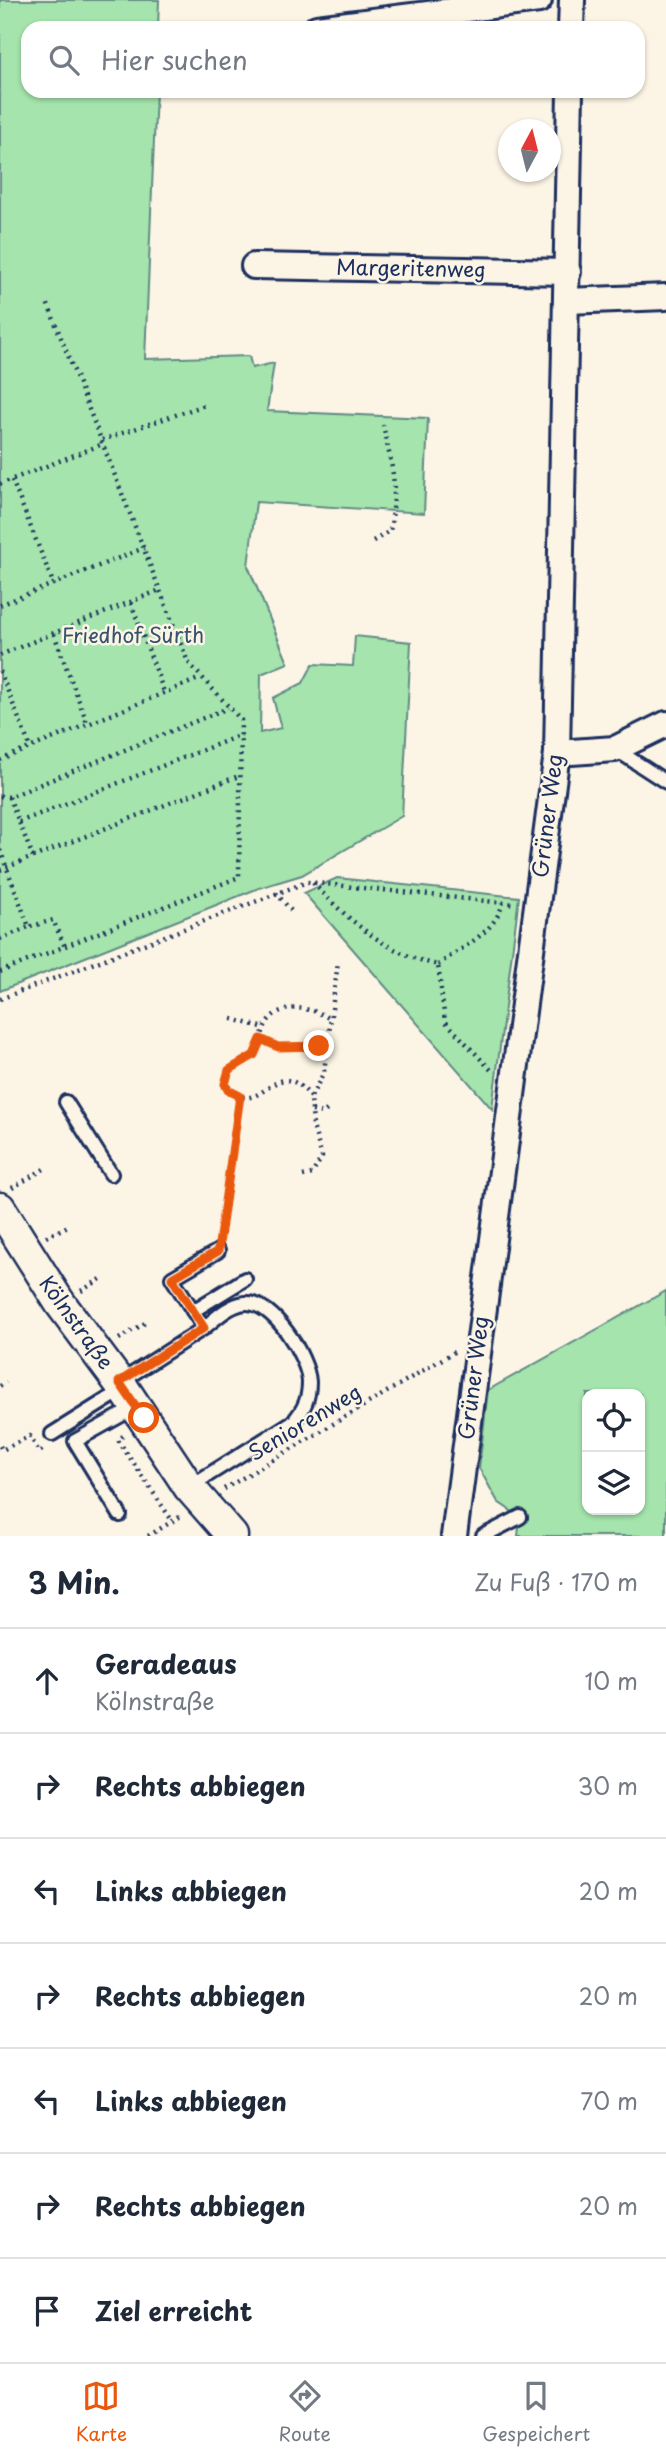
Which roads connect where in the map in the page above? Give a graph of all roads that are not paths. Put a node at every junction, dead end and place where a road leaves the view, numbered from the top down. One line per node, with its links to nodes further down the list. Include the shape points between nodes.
1 (539, 0): 3 (street)
2 (572, 0): 4 (street)
3 (372, 21)
4 (571, 21)
5 (570, 98): 7 (street, Grüner Weg)
6 (254, 265): 7 (street, Margeritenweg)
7 (568, 272): 9 (street, Grüner Weg)
8 (666, 297): 9 (street)
9 (567, 301): 12 (street, Grüner Weg)
10 (666, 724): 11 (street)
11 (615, 749): 12 (street); 13 (lane)
12 (557, 753): 27 (street, Grüner Weg)
13 (666, 782)
14 (66, 1102): 15 (lane)
15 (111, 1174)
16 (0, 1208): 21 (street, Kölnstraße, via 60,1303)
17 (218, 1251): 19 (lane, via 172,1278)
18 (245, 1279): 19 (lane)
19 (193, 1311): 20 (lane)
20 (204, 1328): 21 (lane); 23 (lane, via 232,1307 248,1302 264,1308 286,1329 305,1363 309,1381 306,1408 294,1421)
21 (127, 1393): 22 (lane); 23 (street, Kölnstraße); 24 (lane, via 75,1441)
22 (52, 1434)
23 (196, 1495): 26 (street, Kölnstraße)
24 (120, 1515)
25 (520, 1517): 28 (lane)
26 (232, 1536)
27 (454, 1536)
28 (483, 1536)

